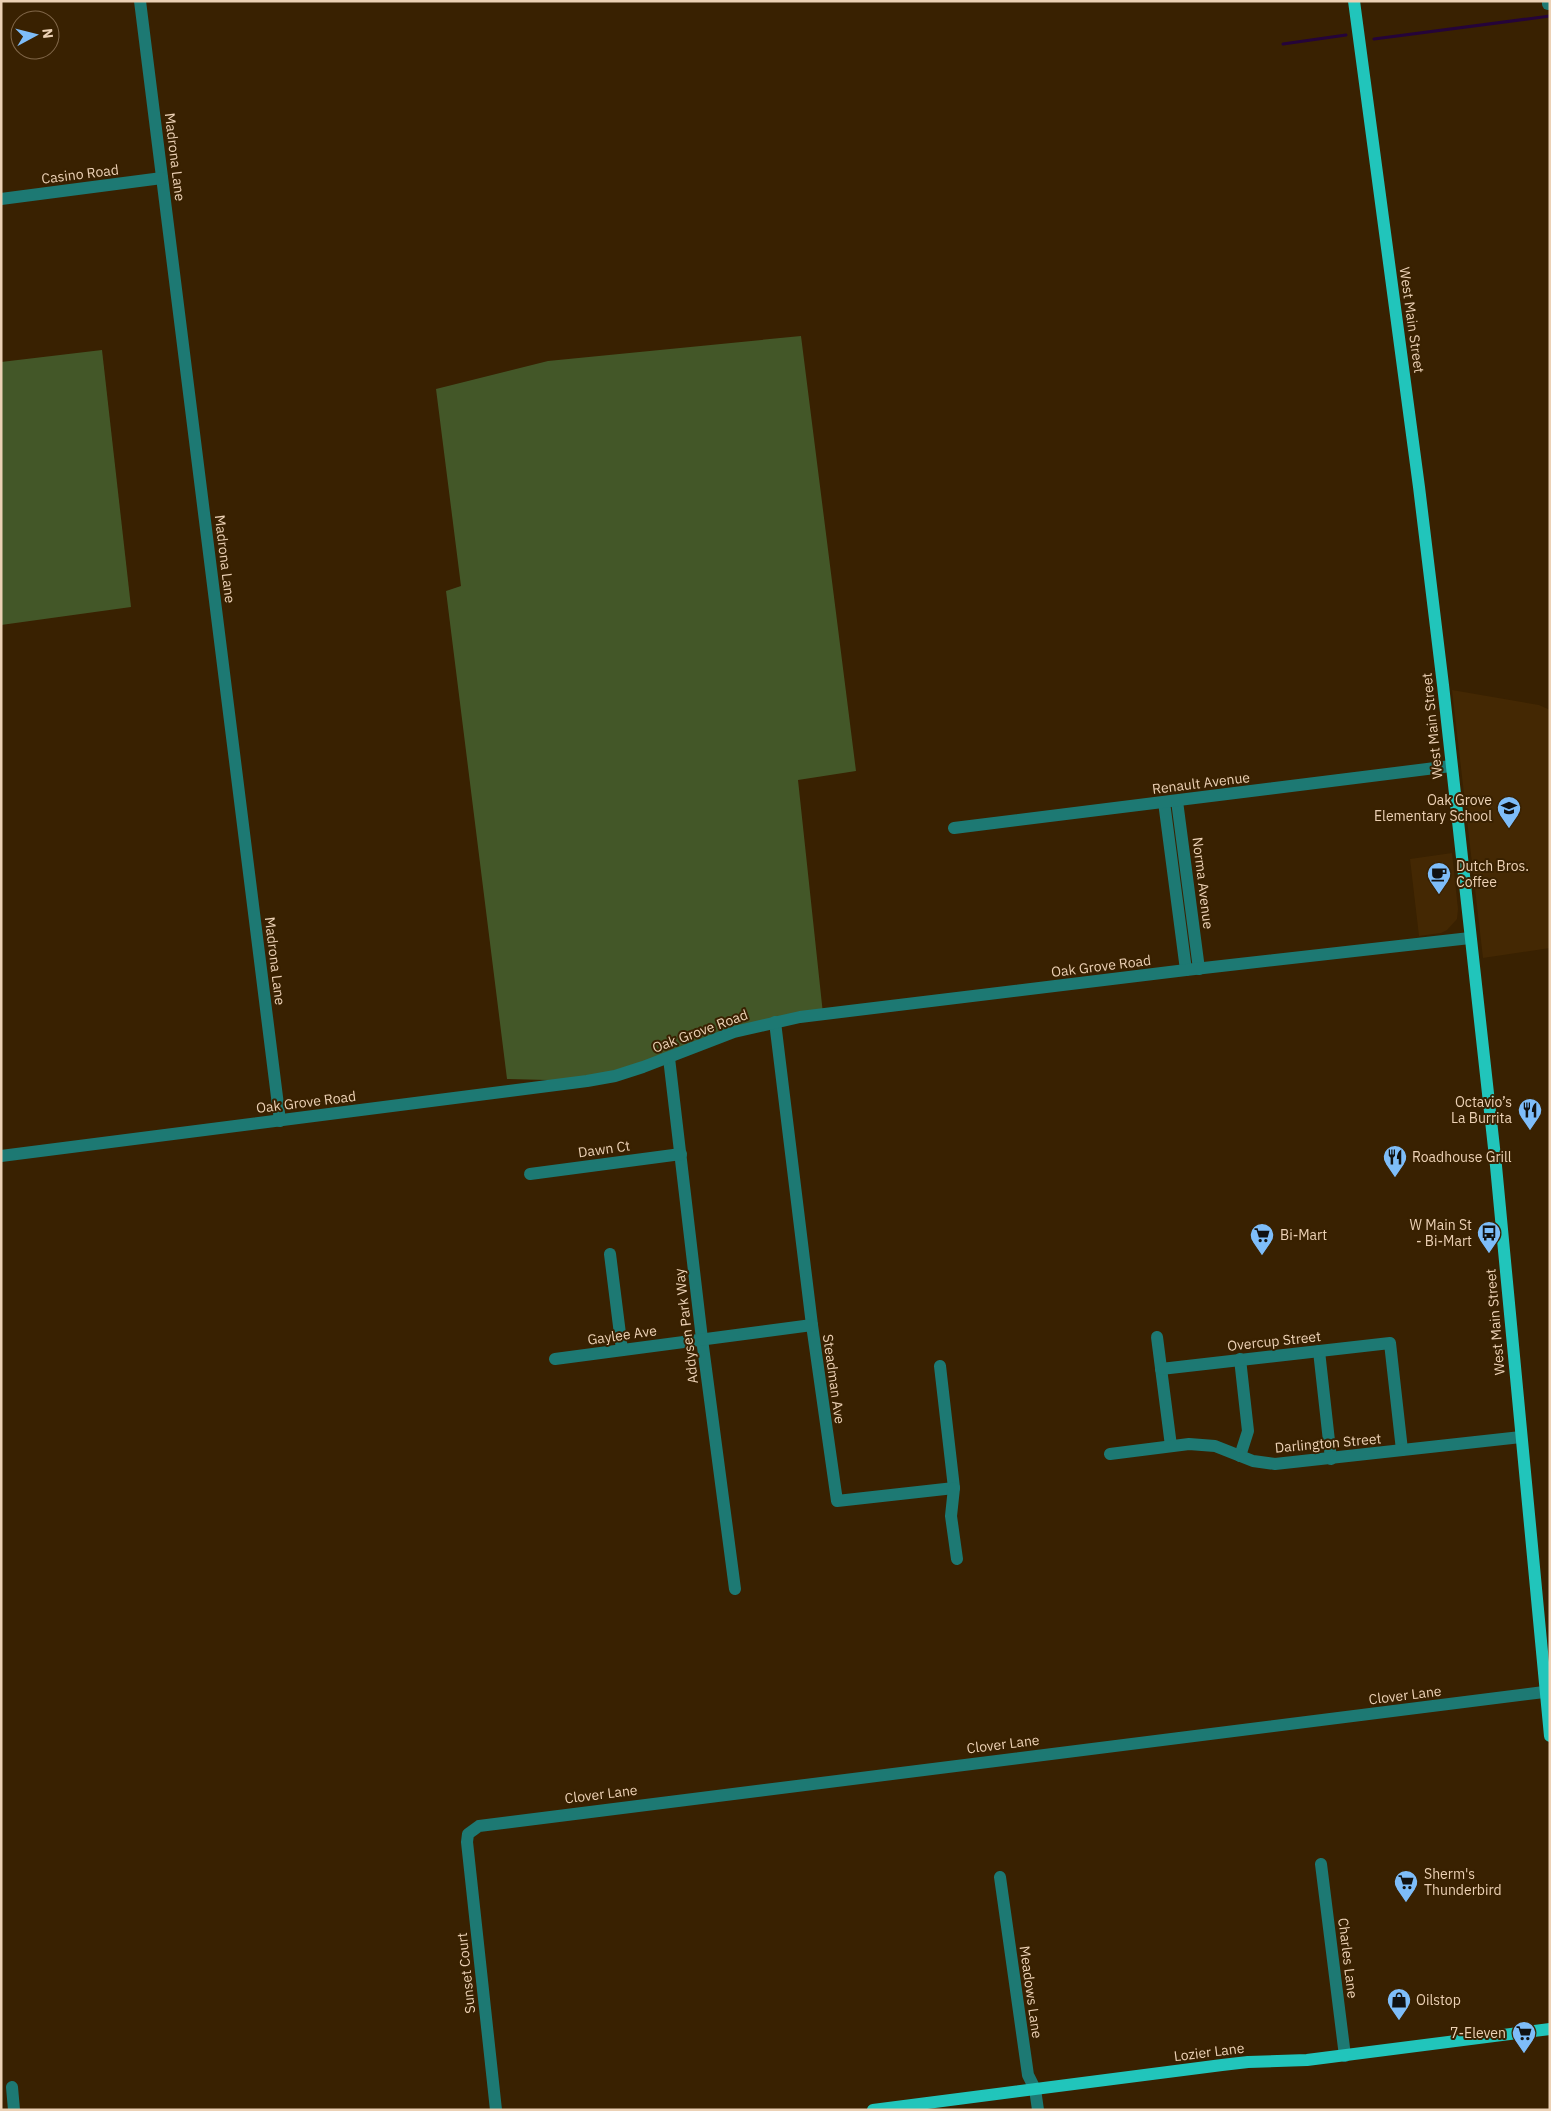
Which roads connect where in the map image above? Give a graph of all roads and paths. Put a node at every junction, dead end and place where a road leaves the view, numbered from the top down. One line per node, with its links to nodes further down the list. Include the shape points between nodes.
1 (140, 1): 3 (street, Madrona Lane)
2 (1354, 1): 5 (main road, West Main Street, via 1419,487)
3 (162, 178): 4 (street, Casino Road); 14 (street, Madrona Lane)
4 (1, 199)
5 (1451, 766): 6 (street, Renault Avenue); 9 (main road, West Main Street)
6 (1178, 801): 7 (street, Renault Avenue); 10 (street, Norma Avenue)
7 (1164, 802): 8 (street, Renault Avenue); 11 (street, Norma Avenue)
8 (954, 828)
9 (1470, 938): 10 (street, Oak Grove Road); 28 (main road, West Main Street, via 1496,1166)
10 (1199, 969): 11 (street, Oak Grove Road)
11 (1186, 970): 12 (street, Oak Grove Road)
12 (775, 1022): 13 (street, Oak Grove Road, via 734,1032); 19 (street, Steadman Ave)
13 (669, 1058): 14 (street, Oak Grove Road, via 615,1076 587,1081); 15 (street, Addysen Park Way)
14 (280, 1121): 16 (street, Oak Grove Road)
15 (681, 1154): 17 (street, Dawn Ct); 21 (street, Addysen Park Way)
16 (1, 1156)
17 (530, 1174)
18 (610, 1254): 22 (street)
19 (812, 1325): 21 (street, Gaylee Ave); 34 (street, Steadman Ave, via 837,1502)
20 (1157, 1337): 27 (street)
21 (702, 1339): 22 (street, Gaylee Ave); 36 (street, Addysen Park Way)
22 (622, 1350): 24 (street, Gaylee Ave)
23 (1319, 1351): 25 (street, Overcup Street); 30 (street, Overcup Street, via 1390,1343); 33 (street)
24 (555, 1359)
25 (1240, 1359): 27 (street, Overcup Street); 32 (street, via 1248,1430)
26 (940, 1366): 34 (street)
27 (1161, 1369): 29 (street)
28 (1521, 1437): 30 (street, Darlington Street); 37 (main road, West Main Street)
29 (1171, 1446): 31 (street, Darlington Street); 32 (street, Darlington Street, via 1215,1446)
30 (1402, 1450): 33 (street, Darlington Street)
31 (1110, 1454)
32 (1240, 1456): 33 (street, Darlington Street, via 1275,1464)
33 (1331, 1459)
34 (954, 1488): 35 (street, via 951,1516)
35 (957, 1559)
36 (735, 1589)
37 (1544, 1692): 38 (main road); 39 (street, Clover Lane, via 546,1816 478,1826)
38 (1550, 1736)
39 (468, 1834): 48 (street, Sunset Court)
40 (1321, 1864): 43 (street, Charles Lane)
41 (1000, 1878): 45 (street, Meadows Lane, via 1028,2074)
42 (1550, 2029): 43 (main road, Lozier Lane)
43 (1345, 2056): 45 (main road, Lozier Lane, via 1248,2062)
44 (12, 2087): 47 (street)
45 (1035, 2089): 46 (main road, Lozier Lane); 50 (street, Meadows Lane)
46 (939, 2105): 49 (main road, Lozier Lane)
47 (14, 2110)
48 (496, 2110)
49 (873, 2110)
50 (1038, 2110)

